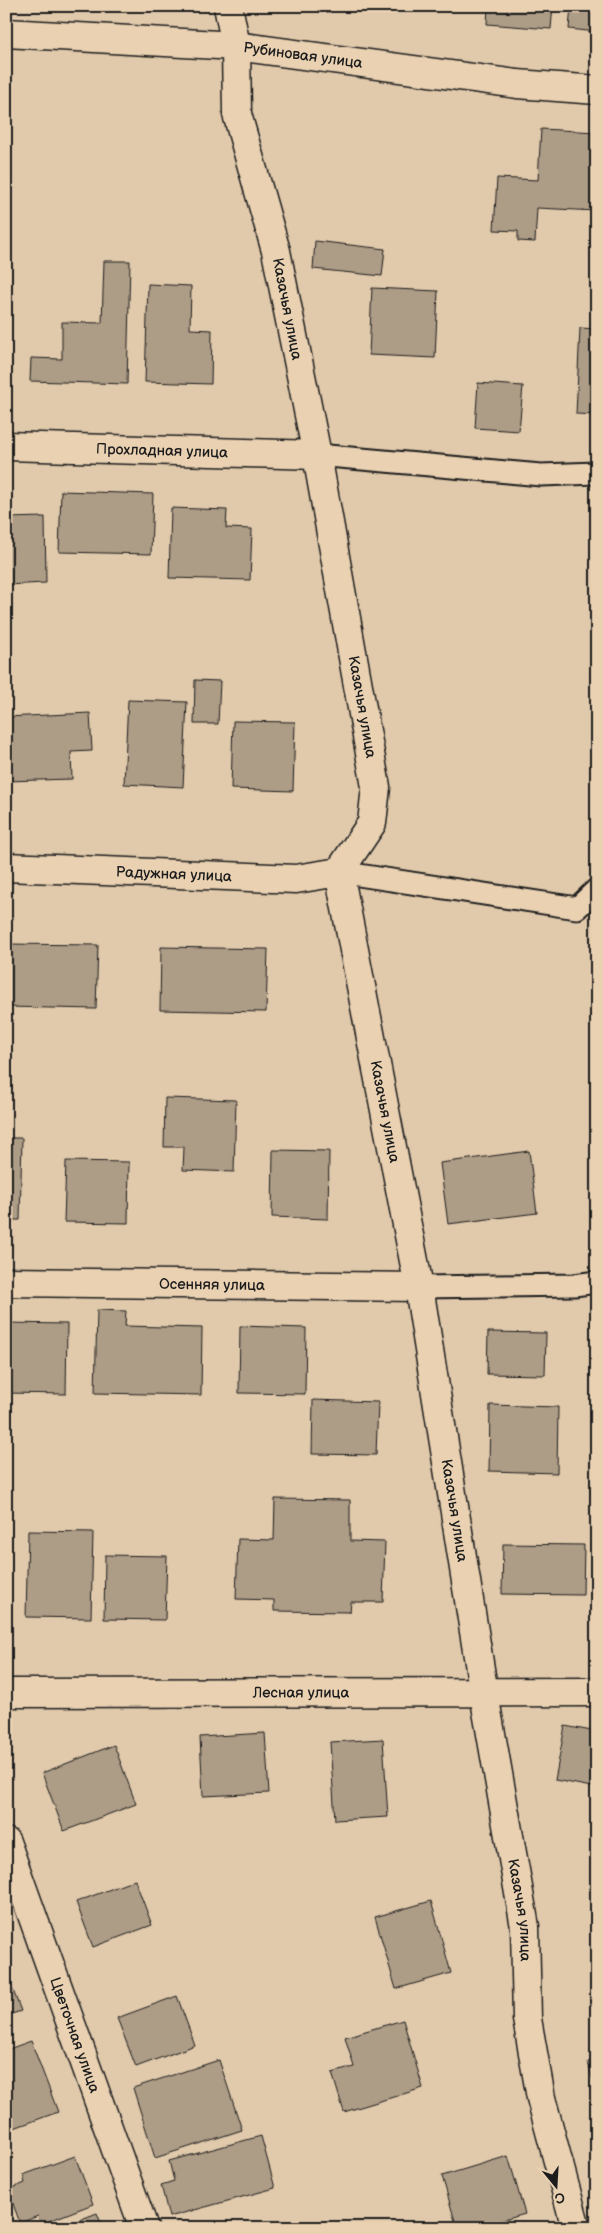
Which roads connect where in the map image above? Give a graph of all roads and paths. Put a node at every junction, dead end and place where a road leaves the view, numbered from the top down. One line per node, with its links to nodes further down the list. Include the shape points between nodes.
1 (228, 6): 3 (street, Казачья улица)
2 (6, 33): 3 (street, Рубиновая улица)
3 (236, 46): 4 (street, Рубиновая улица, via 517,84); 6 (street, Казачья улица, via 237,114 276,250)
4 (597, 90)
5 (6, 446): 6 (street, Прохладная улица)
6 (317, 455): 7 (lane, via 540,475); 9 (street, Казачья улица, via 376,787 372,823)
7 (597, 473)
8 (6, 867): 9 (street, Радужная улица, via 296,879)
9 (339, 872): 10 (lane, via 577,908); 13 (street, Казачья улица)
10 (597, 889)
11 (6, 1282): 13 (street, Осенняя улица)
12 (597, 1282): 13 (lane)
13 (419, 1287): 16 (street, Казачья улица)
14 (597, 1692): 16 (street, Лесная улица)
15 (6, 1693): 16 (street, Лесная улица)
16 (484, 1694): 19 (street, Казачья улица, via 525,1928 526,2019 541,2098)
17 (6, 1842): 18 (street, Цветочная улица)
18 (144, 2228)
19 (576, 2228)

